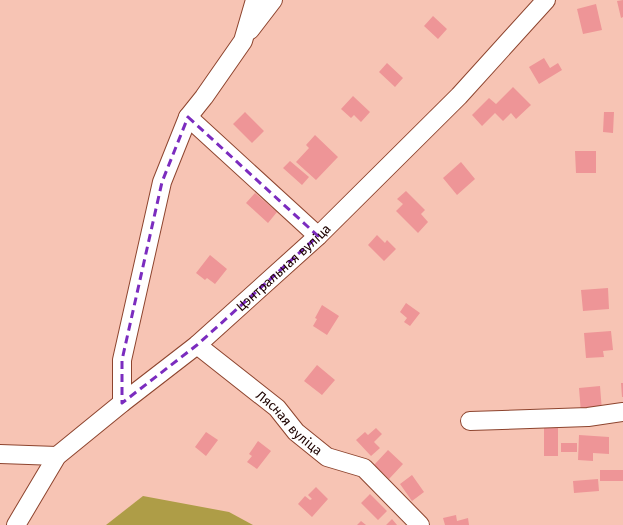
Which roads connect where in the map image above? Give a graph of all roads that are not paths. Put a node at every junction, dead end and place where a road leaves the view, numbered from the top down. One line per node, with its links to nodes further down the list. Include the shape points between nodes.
1 (254, 0): 4 (street)
2 (273, 0): 4 (street)
3 (546, 0): 6 (street, Цэнтральная вуліца, via 459,96)
4 (243, 41): 5 (street)
5 (188, 117): 6 (street); 8 (street, via 162,182 122,360)
6 (318, 236): 7 (street, Цэнтральная вуліца)
7 (197, 345): 8 (street, Цэнтральная вуліца); 14 (street, Лясная вуліца, via 277,408 296,432 327,457 364,468)
8 (122, 403): 12 (street, Цэнтральная вуліца)
9 (623, 412): 10 (street, via 588,417)
10 (470, 421)
11 (0, 454): 12 (street)
12 (57, 456): 13 (street, Цэнтральная вуліца)
13 (16, 525)
14 (420, 525)

